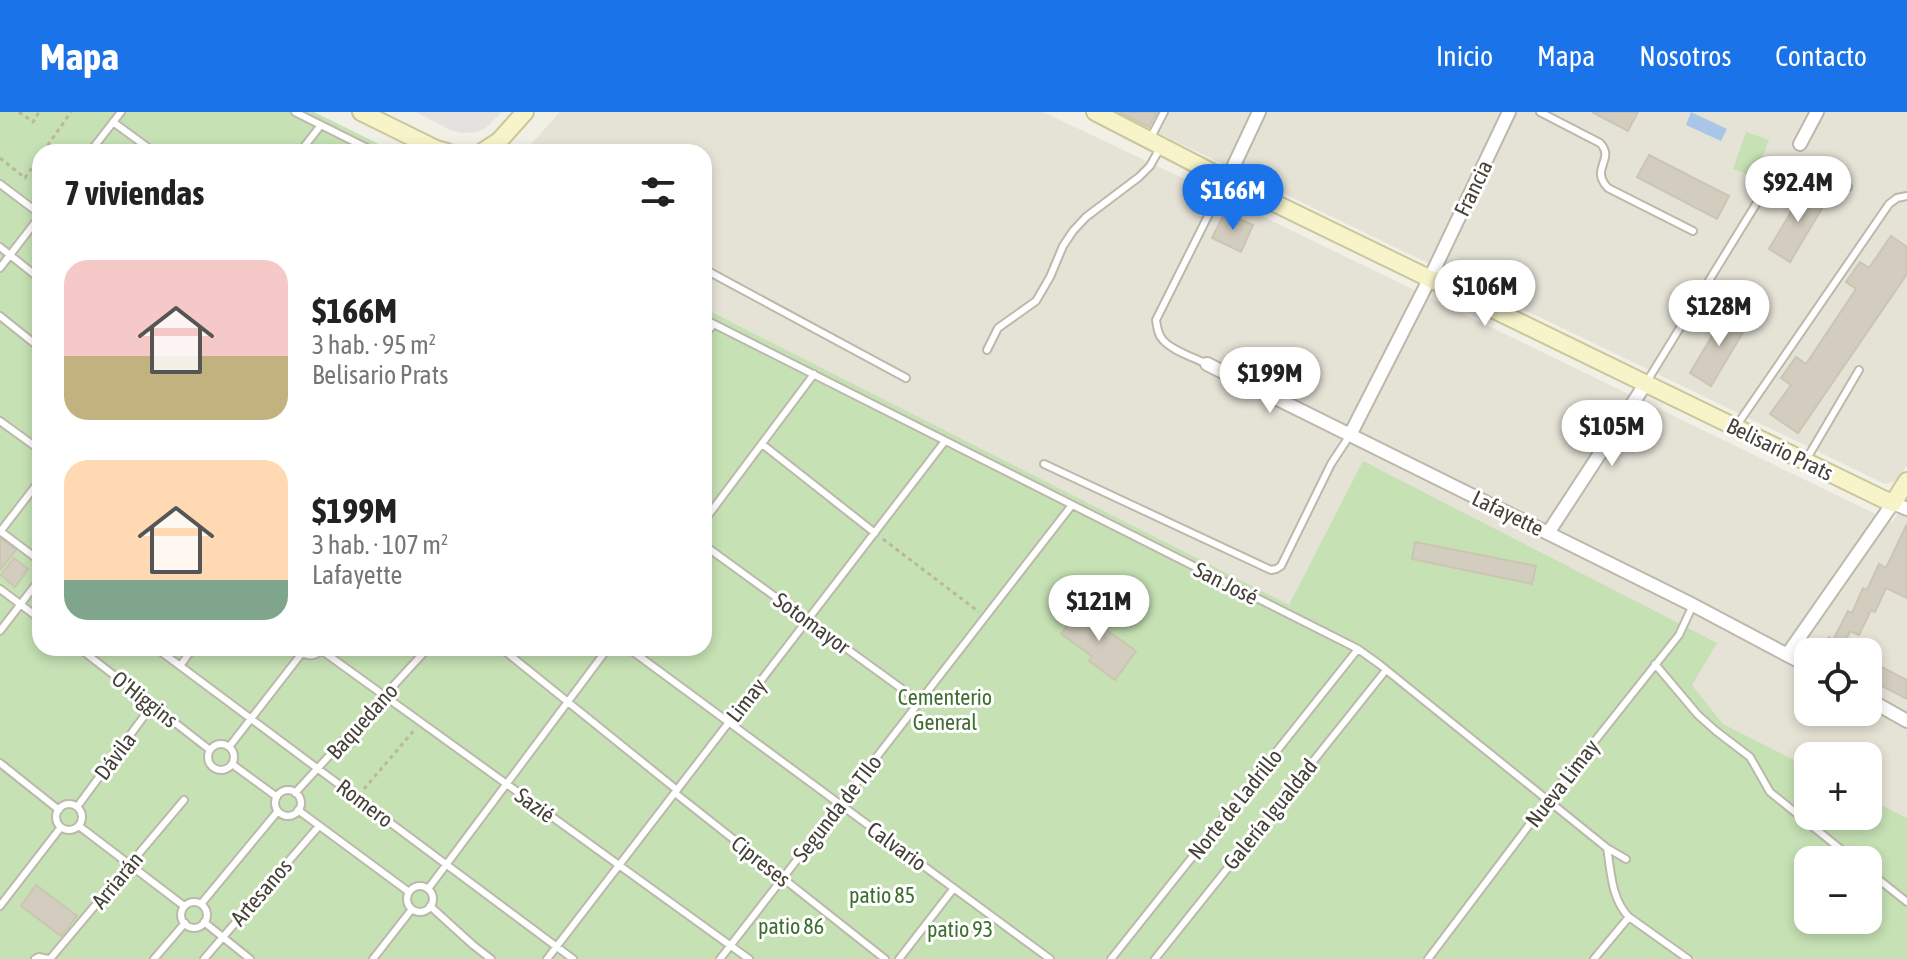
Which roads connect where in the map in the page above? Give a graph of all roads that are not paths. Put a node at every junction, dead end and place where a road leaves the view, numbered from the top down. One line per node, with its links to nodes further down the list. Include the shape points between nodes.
1 (121, 112): 11 (lane)
2 (295, 112): 12 (lane)
3 (361, 112): 18 (street)
4 (525, 112): 19 (street)
5 (1095, 112): 13 (street, Belisario Prats)
6 (1164, 112): 13 (lane)
7 (1259, 112): 21 (street)
8 (1509, 112): 33 (street, Francia)
9 (1540, 112): 27 (lane, via 1605,148 1600,175 1608,188)
10 (1817, 112): 20 (street)
11 (113, 122): 14 (lane); 15 (lane)
12 (321, 125): 16 (lane); 17 (lane)
13 (1156, 142): 21 (street, Belisario Prats); 37 (lane, via 1150,166 1073,231 1036,301 998,328)
14 (96, 144)
15 (143, 144)
16 (306, 144)
17 (359, 144)
18 (426, 144)
19 (495, 144)
20 (1800, 144)
21 (1227, 180): 33 (street, Belisario Prats); 38 (lane, via 1156,320 1168,345)
22 (0, 184): 25 (lane)
23 (1848, 187): 42 (lane, via 1791,163 1777,170)
24 (1907, 196): 44 (lane, via 1889,204)
25 (32, 209)
26 (32, 226): 29 (lane)
27 (1693, 231)
28 (0, 247): 29 (lane)
29 (10, 255): 30 (lane); 31 (lane)
30 (0, 268)
31 (32, 273)
32 (712, 273): 41 (lane)
33 (1430, 278): 42 (street, Belisario Prats); 45 (street, Francia)
34 (0, 316): 36 (lane)
35 (714, 324): 40 (lane, San José)
36 (32, 342)
37 (987, 350)
38 (1207, 364): 45 (street, Lafayette)
39 (1859, 370): 49 (lane)
40 (814, 374): 46 (lane, San José); 48 (lane)
41 (906, 378)
42 (1646, 383): 44 (street, Belisario Prats); 58 (street)
43 (0, 421): 47 (lane)
44 (1735, 427): 49 (street, Belisario Prats)
45 (1350, 435): 50 (lane, via 1281,566 1271,570); 58 (street, Lafayette)
46 (945, 441): 53 (lane, San José); 57 (lane, Limay)
47 (32, 444)
48 (762, 444): 55 (lane); 57 (lane)
49 (1805, 461): 54 (street, Belisario Prats)
50 (1044, 464)
51 (1907, 481): 54 (street)
52 (32, 490): 56 (lane)
53 (1072, 505): 68 (lane, San José); 85 (lane, Segunda de TIlo)
54 (1900, 506): 69 (street)
55 (712, 510)
56 (0, 531): 60 (lane)
57 (875, 533): 66 (lane, Limay)
58 (1548, 533): 64 (street, Lafayette)
59 (712, 551): 66 (lane, Sotomayor)
60 (32, 555)
61 (0, 589): 63 (lane)
62 (32, 590): 63 (lane)
63 (21, 604): 65 (lane); 67 (lane)
64 (1693, 605): 69 (street, Lafayette); 80 (lane, Nueva Limay, via 1679,635)
65 (32, 613)
66 (808, 620): 85 (lane, Sotomayor); 90 (lane, Limay)
67 (0, 631)
68 (1358, 649): 82 (lane, San José); 147 (lane, Norte de Ladrillo)
69 (1787, 655): 79 (street, Lafayette)
70 (90, 656): 86 (lane, O'Higgins)
71 (167, 656): 81 (lane, Romero)
72 (187, 656): 81 (lane)
73 (296, 656): 88 (lane)
74 (332, 656): 83 (lane, Sazié)
75 (421, 656): 83 (lane, Baquedano)
76 (511, 656): 84 (lane, Cipreses)
77 (602, 656): 84 (lane)
78 (639, 656): 90 (lane, Calvario)
79 (1794, 659)
80 (1655, 664): 101 (lane, Nueva Limay); 110 (lane, via 1698,715 1750,757 1770,792)
81 (180, 666): 88 (lane, Romero)
82 (1386, 670): 101 (lane, San José); 148 (lane, Galería Igualdad)
83 (385, 695): 95 (lane, Baquedano); 96 (lane, Sazié)
84 (568, 702): 96 (lane); 97 (lane, Cipreses)
85 (920, 702): 102 (lane, Segunda de TIlo)
86 (153, 704): 92 (lane, O'Higgins); 103 (lane, Dávila)
87 (1882, 707): 89 (street)
88 (251, 719): 91 (lane); 95 (lane, Romero)
89 (1907, 721)
90 (729, 722): 97 (lane, Limay); 102 (lane, Calvario)
91 (229, 747): 92 (lane, via 219,744); 94 (lane)
92 (210, 750): 94 (lane, via 214,768 224,770)
93 (0, 763): 104 (lane)
94 (232, 764): 99 (lane)
95 (318, 768): 98 (lane, Baquedano); 113 (lane, Romero)
96 (506, 784): 113 (lane); 115 (lane, Sazié)
97 (676, 791): 115 (lane, Limay); 116 (lane, Cipreses)
98 (295, 793): 99 (lane, via 285,791); 105 (lane)
99 (277, 797): 106 (lane)
100 (184, 800): 114 (lane, Arriarán)
101 (1548, 800): 111 (lane, San José); 149 (lane, Nueva Limay)
102 (840, 804): 116 (lane, Segunda de TIlo); 118 (lane, Calvario)
103 (77, 807): 104 (lane); 107 (lane)
104 (59, 810): 109 (lane)
105 (298, 810): 106 (lane, via 291,816); 108 (lane)
106 (278, 811): 122 (lane)
107 (79, 826): 109 (lane); 114 (lane)
108 (319, 826): 120 (lane); 130 (lane, Artesanos)
109 (61, 827): 123 (lane)
110 (1837, 846)
111 (1607, 848): 112 (lane, San José); 127 (lane, via 1618,903)
112 (1626, 859)
113 (446, 864): 119 (lane); 132 (lane, Romero)
114 (130, 865): 124 (lane); 134 (lane, Arriarán)
115 (619, 865): 131 (lane, Sazié); 132 (lane, Limay)
116 (782, 878): 131 (lane, Segunda de TIlo); 144 (lane, Cipreses)
117 (1882, 882): 121 (lane)
118 (954, 888): 145 (lane); 146 (lane, Calvario)
119 (428, 889): 120 (lane, via 420,886); 125 (lane)
120 (409, 892): 126 (lane)
121 (1907, 902)
122 (201, 904): 124 (lane); 128 (lane)
123 (0, 906)
124 (184, 906): 129 (lane)
125 (430, 906): 126 (lane, via 419,912); 139 (lane)
126 (412, 909): 138 (lane)
127 (1629, 917): 150 (lane); 151 (lane)
128 (204, 922): 129 (lane, via 196,927); 130 (lane)
129 (185, 923): 135 (lane)
130 (223, 937): 136 (lane, Artesanos); 137 (lane)
131 (730, 945): 142 (lane, Segunda de TIlo); 143 (lane, Sazié)
132 (556, 947): 140 (lane, Limay); 141 (lane, Romero)
133 (35, 959): 134 (lane)
134 (49, 959)
135 (154, 959)
136 (204, 959)
137 (250, 959)
138 (373, 959)
139 (491, 959)
140 (547, 959)
141 (573, 959)
142 (720, 959)
143 (749, 959)
144 (885, 959)
145 (899, 959)
146 (1050, 959)
147 (1111, 959)
148 (1155, 959)
149 (1428, 959)
150 (1594, 959)
151 (1688, 959)

